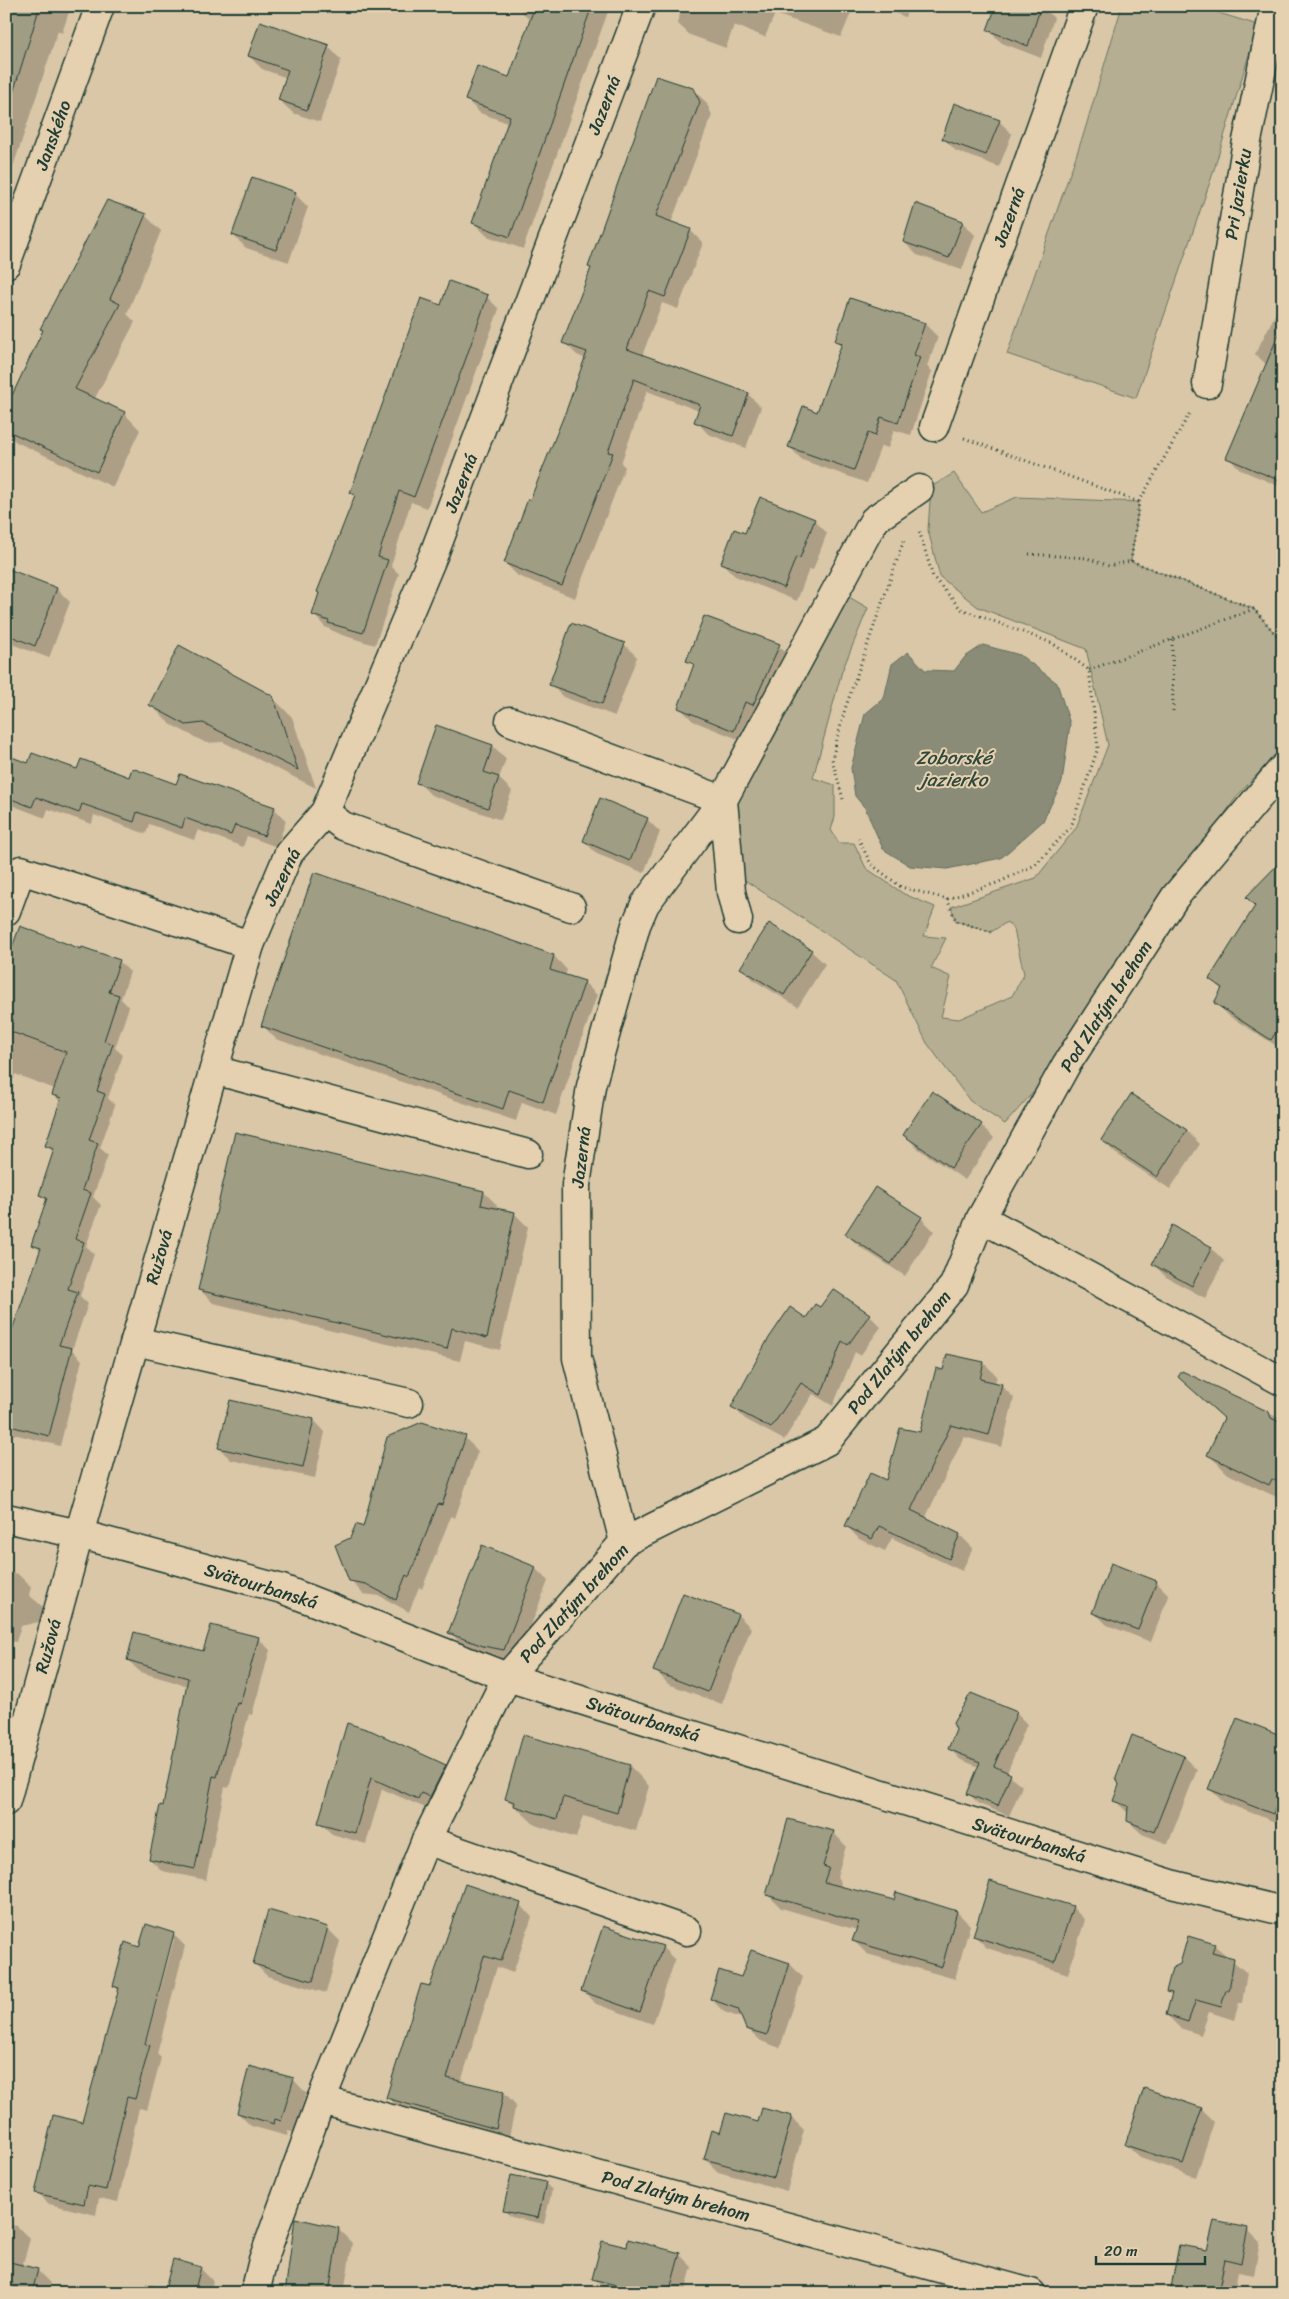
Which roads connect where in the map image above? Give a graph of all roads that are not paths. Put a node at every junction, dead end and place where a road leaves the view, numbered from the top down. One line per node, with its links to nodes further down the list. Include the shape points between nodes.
1 (100, 6): 5 (street, Janského)
2 (641, 6): 12 (street, Jazerná, via 435,551)
3 (1084, 6): 7 (street, Jazerná)
4 (1275, 6): 6 (street, Pri jazierku, via 1247,141)
5 (6, 264)
6 (1207, 384)
7 (934, 427)
8 (916, 501): 11 (street, Jazerná, via 874,520)
9 (510, 721): 11 (street)
10 (1283, 768): 20 (street, Pod Zlatým brehom, via 1176,897 1066,1065)
11 (723, 800): 16 (street, via 731,892); 26 (street, Jazerná, via 645,904 636,925 591,1086 576,1185 578,1358)
12 (325, 812): 14 (street, via 343,826); 17 (street, Jazerná, via 289,853)
13 (14, 867): 15 (street); 17 (street)
14 (571, 907)
15 (6, 911)
16 (738, 920)
17 (250, 945): 18 (street, Ružová)
18 (214, 1070): 19 (street); 21 (street, Ružová)
19 (528, 1154)
20 (981, 1218): 22 (street); 26 (street, Pod Zlatým brehom, via 954,1285 828,1441)
21 (135, 1342): 23 (street); 25 (street, Ružová)
22 (1283, 1382)
23 (408, 1403)
24 (6, 1518): 25 (street, Svätourbanská)
25 (79, 1534): 27 (street, Svätourbanská, via 282,1589); 28 (street, Ružová)
26 (624, 1542): 27 (street, Pod Zlatým brehom)
27 (507, 1677): 29 (street, Pod Zlatým brehom); 30 (street, Svätourbanská, via 1175,1885)
28 (6, 1801)
29 (426, 1840): 31 (street); 32 (street, Pod Zlatým brehom)
30 (1283, 1911)
31 (687, 1932)
32 (321, 2100): 33 (street, Pod Zlatým brehom, via 263,2260); 34 (street, Pod Zlatým brehom)
33 (255, 2293)
34 (1031, 2293)

